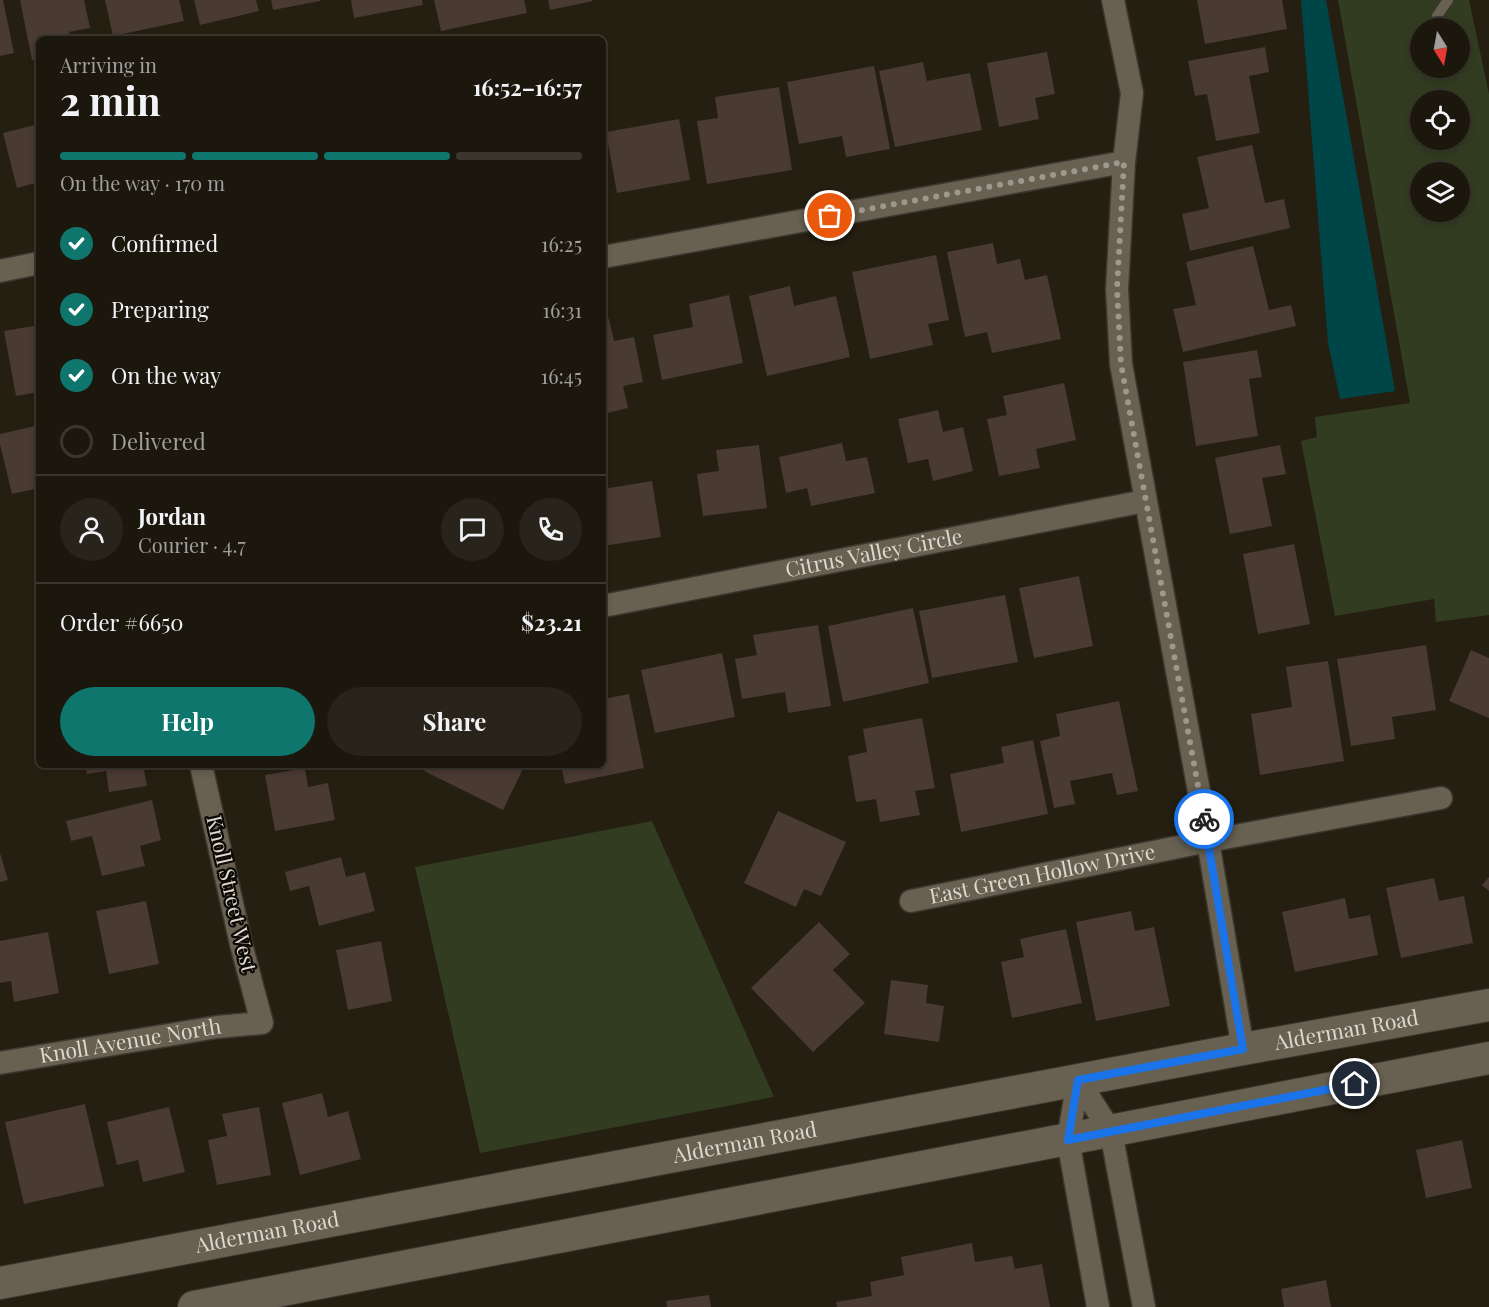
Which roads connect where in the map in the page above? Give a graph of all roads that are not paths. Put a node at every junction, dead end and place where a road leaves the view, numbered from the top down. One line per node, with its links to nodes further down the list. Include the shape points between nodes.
1 (1113, 0): 4 (street, via 1132,93)
2 (1448, 0): 3 (lane)
3 (1437, 18)
4 (1124, 162): 5 (street); 8 (street, via 1117,289 1121,364)
5 (606, 256)
6 (36, 264): 7 (street)
7 (0, 271)
8 (1145, 501): 9 (street, Citrus Valley Circle); 12 (street)
9 (606, 605)
10 (202, 768): 15 (street, Knoll Street West)
11 (1441, 798): 12 (street, East Green Hollow Drive)
12 (1208, 841): 13 (street, East Green Hollow Drive); 16 (street)
13 (911, 901)
14 (1489, 1005): 16 (main road, Alderman Road)
15 (262, 1023): 18 (street, Knoll Avenue North)
16 (1243, 1049): 19 (main road, Alderman Road)
17 (1489, 1058): 20 (main road)
18 (0, 1063)
19 (1078, 1080): 20 (street); 21 (street); 22 (main road, Alderman Road)
20 (1111, 1132): 21 (main road); 25 (street)
21 (1068, 1140): 23 (main road); 24 (street)
22 (0, 1283)
23 (194, 1307)
24 (1098, 1307)
25 (1144, 1307)

